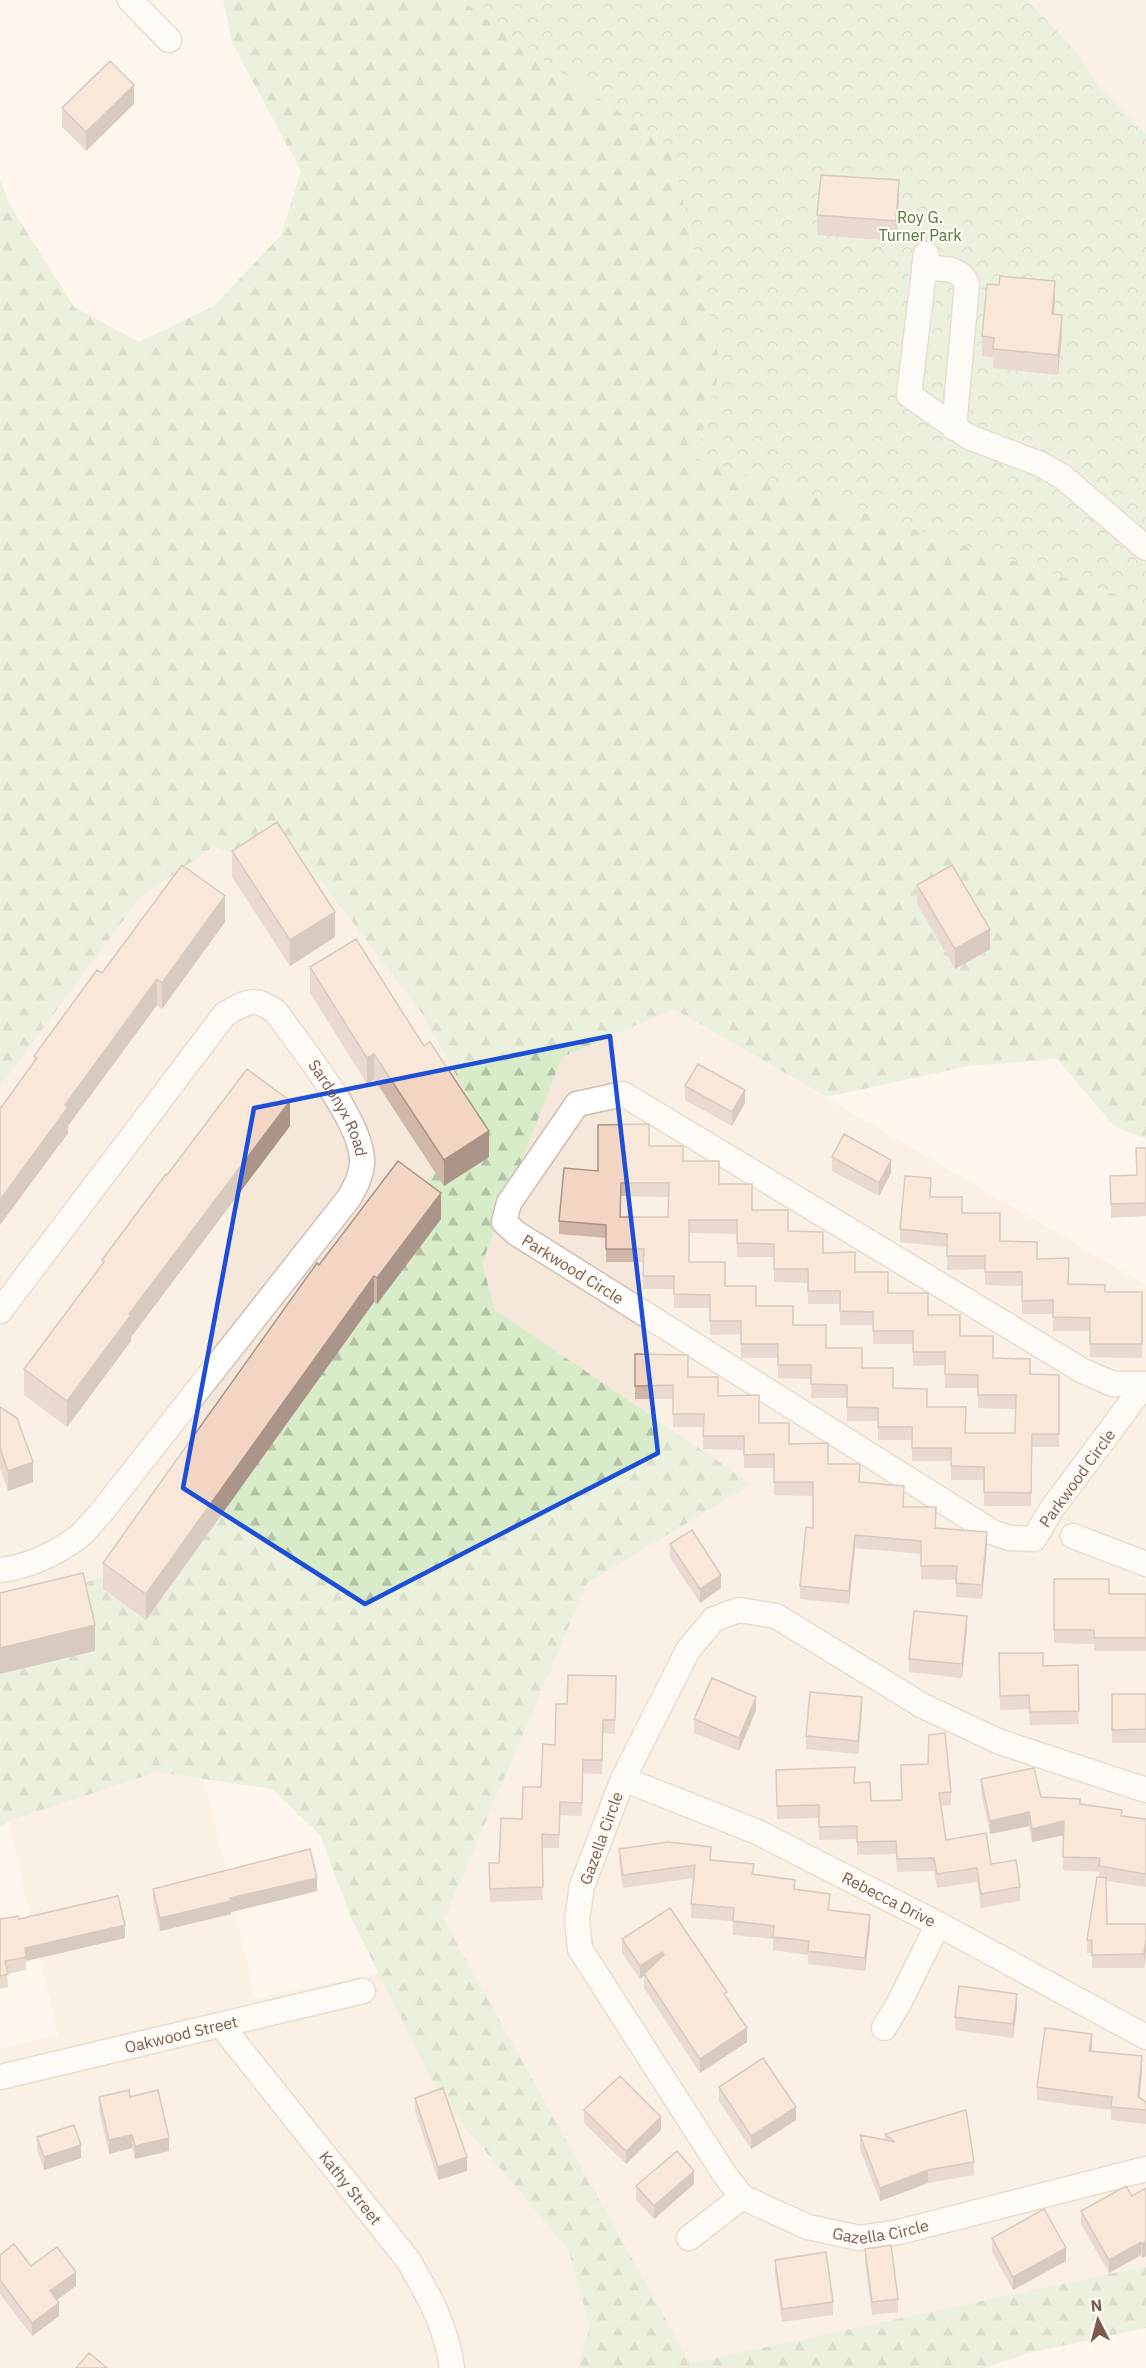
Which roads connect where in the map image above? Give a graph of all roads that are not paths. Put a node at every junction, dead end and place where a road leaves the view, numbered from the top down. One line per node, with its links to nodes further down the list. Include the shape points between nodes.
1 (130, 0): 2 (street)
2 (169, 40)
3 (954, 428): 3 (street, via 909,396 925,261 954,270 964,276 967,284); 4 (street, via 1063,477)
4 (1146, 548)
5 (0, 1311): 9 (street, Sardonyx Road, via 225,1014 250,1001 262,1002 276,1012 354,1126 362,1163 358,1182 100,1514 78,1537 49,1554 17,1568)
6 (1146, 1384): 6 (street, Parkwood Circle, via 1113,1384 1083,1371 623,1094 577,1104 509,1203 504,1222 516,1233 993,1532 1009,1538 1034,1539 1051,1510)
7 (1073, 1536): 8 (street)
8 (1146, 1564)
9 (0, 1570)
10 (623, 1779): 11 (street, Gazella Circle, via 688,1650 714,1619 739,1610 776,1616 923,1706 1000,1742); 12 (street, Rebecca Drive, via 755,1831); 19 (street, Gazella Circle, via 582,1886 577,1919 580,1949)
11 (1146, 1790)
12 (938, 1924): 15 (street); 16 (street, Rebecca Drive)
13 (363, 1991): 14 (street, Oakwood Street)
14 (221, 2025): 17 (street, Oakwood Street); 21 (street, Kathy Street, via 425,2285 447,2340)
15 (884, 2028)
16 (1146, 2037)
17 (0, 2077)
18 (1146, 2169): 19 (street, Gazella Circle, via 899,2232 859,2238 808,2227)
19 (742, 2197): 20 (street)
20 (689, 2238)
21 (452, 2368)

